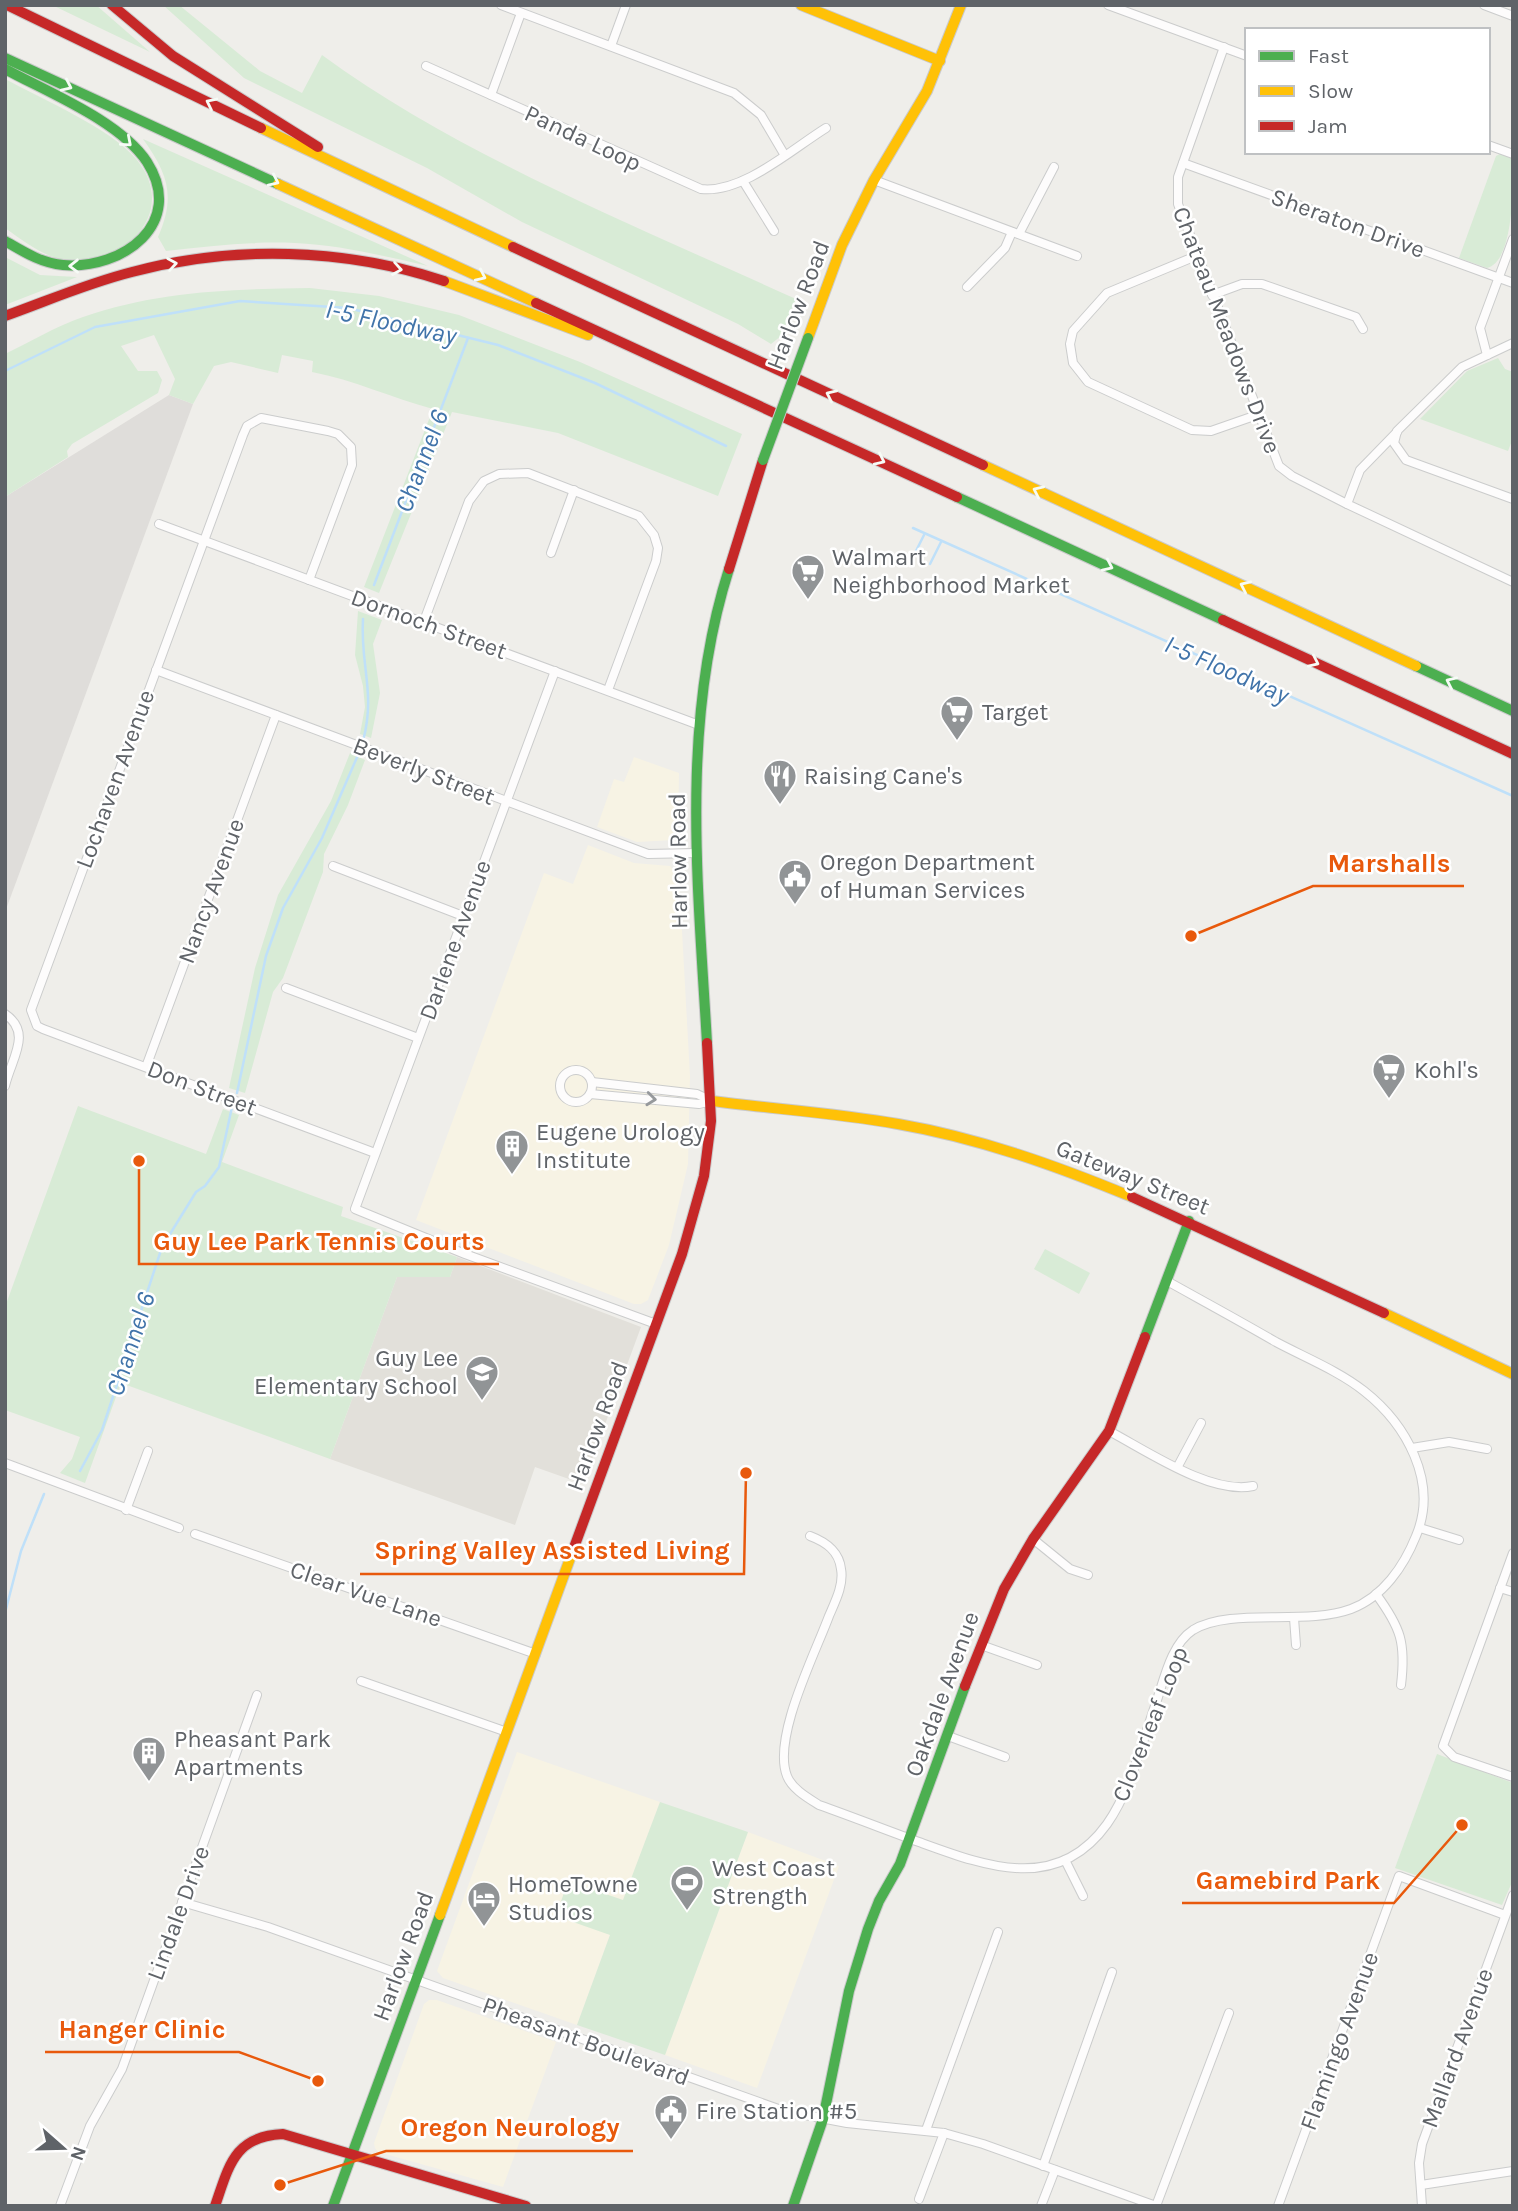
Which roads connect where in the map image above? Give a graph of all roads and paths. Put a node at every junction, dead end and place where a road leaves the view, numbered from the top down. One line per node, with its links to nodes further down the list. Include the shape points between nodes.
1 (7, 5): 27 (main road, one-way to 1)
2 (112, 5): 27 (main road, via 173,56)
3 (501, 5): 9 (street)
4 (626, 5): 11 (street)
5 (801, 5): 15 (main road)
6 (961, 5): 15 (main road, Harlow Road)
7 (1108, 5): 12 (street)
8 (1484, 5): 10 (street)
9 (521, 13): 11 (street); 18 (street)
10 (1513, 16)
11 (611, 46): 21 (street, via 734,93 761,115)
12 (1224, 47): 13 (street); 23 (street, Chateau Meadows Drive)
13 (1245, 55)
14 (5, 58): 44 (main road, one-way to 44)
15 (940, 61): 25 (main road, Harlow Road)
16 (426, 66): 18 (street, Panda Loop)
17 (5, 69): 31 (main road, one-way to 31, via 120,135 147,161 159,190 154,223 133,248 117,258 89,266 50,265)
18 (491, 95): 26 (street, Panda Loop, via 692,188 718,190)
19 (826, 128): 21 (street, Panda Loop)
20 (1490, 146): 22 (street)
21 (784, 154): 26 (street, Panda Loop)
22 (1513, 154)
23 (1183, 163): 33 (street, Chateau Meadows Drive, via 1176,197); 34 (street, Sheraton Drive)
24 (1054, 167): 29 (street)
25 (874, 180): 29 (street); 61 (main road, Harlow Road, bridge, via 842,245 763,460 717,606)
26 (743, 181): 28 (street)
27 (383, 187): 59 (main road, one-way to 27)
28 (774, 232)
29 (1016, 233): 32 (street); 36 (street)
30 (1513, 239): 34 (street)
31 (5, 241)
32 (1077, 256)
33 (1196, 256): 37 (street, Chateau Meadows Drive); 45 (street, via 1107,293 1073,331 1073,363 1091,383 1192,430 1211,431)
34 (1499, 278): 35 (street, Sheraton Drive); 43 (street, via 1480,331)
35 (1513, 283)
36 (967, 287)
37 (1212, 295): 41 (street, via 1242,284 1262,284 1356,317); 45 (street, Chateau Meadows Drive)
38 (24, 310): 39 (main road); 40 (main road); 44 (main road, one-way to 44, via 105,279 167,264 265,254 321,256 456,285)
39 (5, 316)
40 (5, 322)
41 (1363, 329)
42 (1513, 343): 43 (street)
43 (1487, 355): 46 (street, via 1462,367)
44 (707, 380): 62 (main road, one-way to 62)
45 (1257, 415): 49 (street, Chateau Meadows Drive, via 1279,466)
46 (1397, 431): 48 (street, via 1395,445 1403,459); 49 (street, via 1357,473)
47 (574, 491): 52 (street); 55 (street, via 512,471 484,481 469,501); 58 (street, via 639,516 648,524 658,548)
48 (1513, 499)
49 (1347, 505): 54 (street, Chateau Meadows Drive)
50 (159, 524): 51 (street, Dornoch Street)
51 (203, 540): 53 (street, Dornoch Street); 53 (street, Lochaven Avenue, via 247,426 270,418 338,434 351,447 352,466); 56 (street, Lochaven Avenue)
52 (551, 553)
53 (309, 580): 55 (street, Dornoch Street)
54 (1513, 582)
55 (425, 621): 57 (street, Dornoch Street)
56 (156, 670): 60 (street, Beverly Street); 69 (street, Lochaven Avenue, via 33,1002)
57 (555, 671): 58 (street, Dornoch Street); 63 (street, Darlene Avenue)
58 (608, 691): 61 (street, Dornoch Street)
59 (1513, 711)
60 (276, 715): 63 (street, Beverly Street); 71 (street, Nancy Avenue)
61 (699, 725): 64 (main road, Harlow Road)
62 (1513, 754)
63 (506, 802): 64 (street, Beverly Street, via 648,854); 66 (street, Darlene Avenue)
64 (696, 853): 75 (main road, Harlow Road)
65 (333, 866): 66 (street)
66 (463, 915): 70 (street, Darlene Avenue)
67 (286, 988): 70 (street)
68 (5, 1014): 73 (street, via 18,1023 19,1042)
69 (33, 1019): 71 (street, Don Street, via 43,1029)
70 (418, 1038): 76 (street, Darlene Avenue)
71 (146, 1067): 76 (street, Don Street)
72 (592, 1082): 74 (street); 74 (street, via 578,1070 566,1073 559,1084 568,1101 580,1102); 75 (street, Gateway Street, via 697,1094)
73 (5, 1086)
74 (590, 1094): 75 (street, Gateway Street, one-way to 75, via 699,1104)
75 (712, 1101): 77 (main road, Gateway Street, via 864,1118 962,1138 1068,1171); 79 (main road, Harlow Road, via 699,1199)
76 (375, 1153): 79 (street, Darlene Avenue, via 355,1209)
77 (1189, 1222): 78 (main road, Oakdale Avenue); 80 (main road, Gateway Street)
78 (1167, 1281): 82 (main road, Oakdale Avenue); 83 (street, Cloverleaf Loop, via 1363,1389 1396,1420)
79 (656, 1324): 104 (main road, Harlow Road)
80 (1513, 1374)
81 (1201, 1423): 87 (street)
82 (1109, 1431): 87 (street); 94 (main road, Oakdale Avenue)
83 (1412, 1448): 84 (street, via 1449,1442); 91 (street, Cloverleaf Loop, via 1421,1472)
84 (1487, 1450)
85 (148, 1451): 89 (street)
86 (5, 1463): 89 (street)
87 (1178, 1466): 88 (street, via 1209,1482 1238,1489)
88 (1253, 1486)
89 (127, 1510): 90 (street)
90 (179, 1528)
91 (1420, 1528): 95 (street); 100 (street, Cloverleaf Loop, via 1408,1555)
92 (195, 1534): 104 (street, Clear Vue Lane)
93 (810, 1536): 113 (street, Cloverleaf Loop, via 835,1552 841,1583 788,1727 788,1777 819,1805)
94 (1033, 1539): 97 (street, via 1070,1569); 102 (main road, Oakdale Avenue, via 1004,1589)
95 (1459, 1540)
96 (1513, 1553): 98 (street)
97 (1088, 1575)
98 (1500, 1587): 99 (street); 112 (street, via 1443,1746 1454,1757)
99 (1513, 1592)
100 (1376, 1594): 101 (street, Cloverleaf Loop, via 1350,1609); 107 (street, via 1403,1640)
101 (1294, 1618): 103 (street); 114 (street, Cloverleaf Loop, via 1221,1620 1191,1631 1173,1657 1107,1824 1090,1844)
102 (981, 1645): 105 (street); 110 (main road, Oakdale Avenue)
103 (1296, 1645)
104 (536, 1654): 109 (main road, Harlow Road)
105 (1037, 1665)
106 (361, 1681): 109 (street)
107 (1401, 1685)
108 (257, 1695): 117 (street, Lindale Drive)
109 (507, 1732): 121 (main road, Harlow Road)
110 (948, 1736): 111 (street); 113 (main road, Oakdale Avenue)
111 (1005, 1757)
112 (1513, 1777)
113 (910, 1838): 114 (street, Cloverleaf Loop, via 993,1867 1041,1868); 123 (main road, Oakdale Avenue, via 867,1929 849,1991)
114 (1065, 1860): 116 (street)
115 (1513, 1895): 118 (street, Mallard Avenue)
116 (1083, 1896)
117 (181, 1902): 121 (street, Pheasant Boulevard, via 268,1927); 132 (street, Lindale Drive, via 122,2069 90,2126)
118 (1505, 1914): 130 (street, Mallard Avenue, via 1422,2144); 139 (street, Flamingo Avenue, via 1399,1876)
119 (998, 1932): 124 (street)
120 (1112, 1972): 127 (street)
121 (416, 1981): 123 (street, Pheasant Boulevard, via 783,2111); 126 (main road, Harlow Road)
122 (1229, 2013): 138 (street)
123 (824, 2119): 124 (street, Pheasant Boulevard); 136 (main road, Oakdale Avenue)
124 (926, 2130): 125 (street, Pheasant Boulevard)
125 (944, 2133): 127 (street, Pheasant Boulevard); 131 (street)
126 (352, 2155): 133 (main road, via 284,2134 258,2135 233,2156); 134 (main road, Harlow Road); 135 (main road)
127 (1042, 2165): 128 (street, Pheasant Boulevard)
128 (1055, 2170): 137 (street); 138 (street, Pheasant Boulevard)
129 (1513, 2171): 130 (street)
130 (1421, 2185): 140 (street, Mallard Avenue)
131 (919, 2199)
132 (60, 2206)
133 (215, 2206)
134 (333, 2206)
135 (526, 2206)
136 (793, 2206)
137 (1041, 2206)
138 (1156, 2206)
139 (1278, 2206)
140 (1422, 2206)

